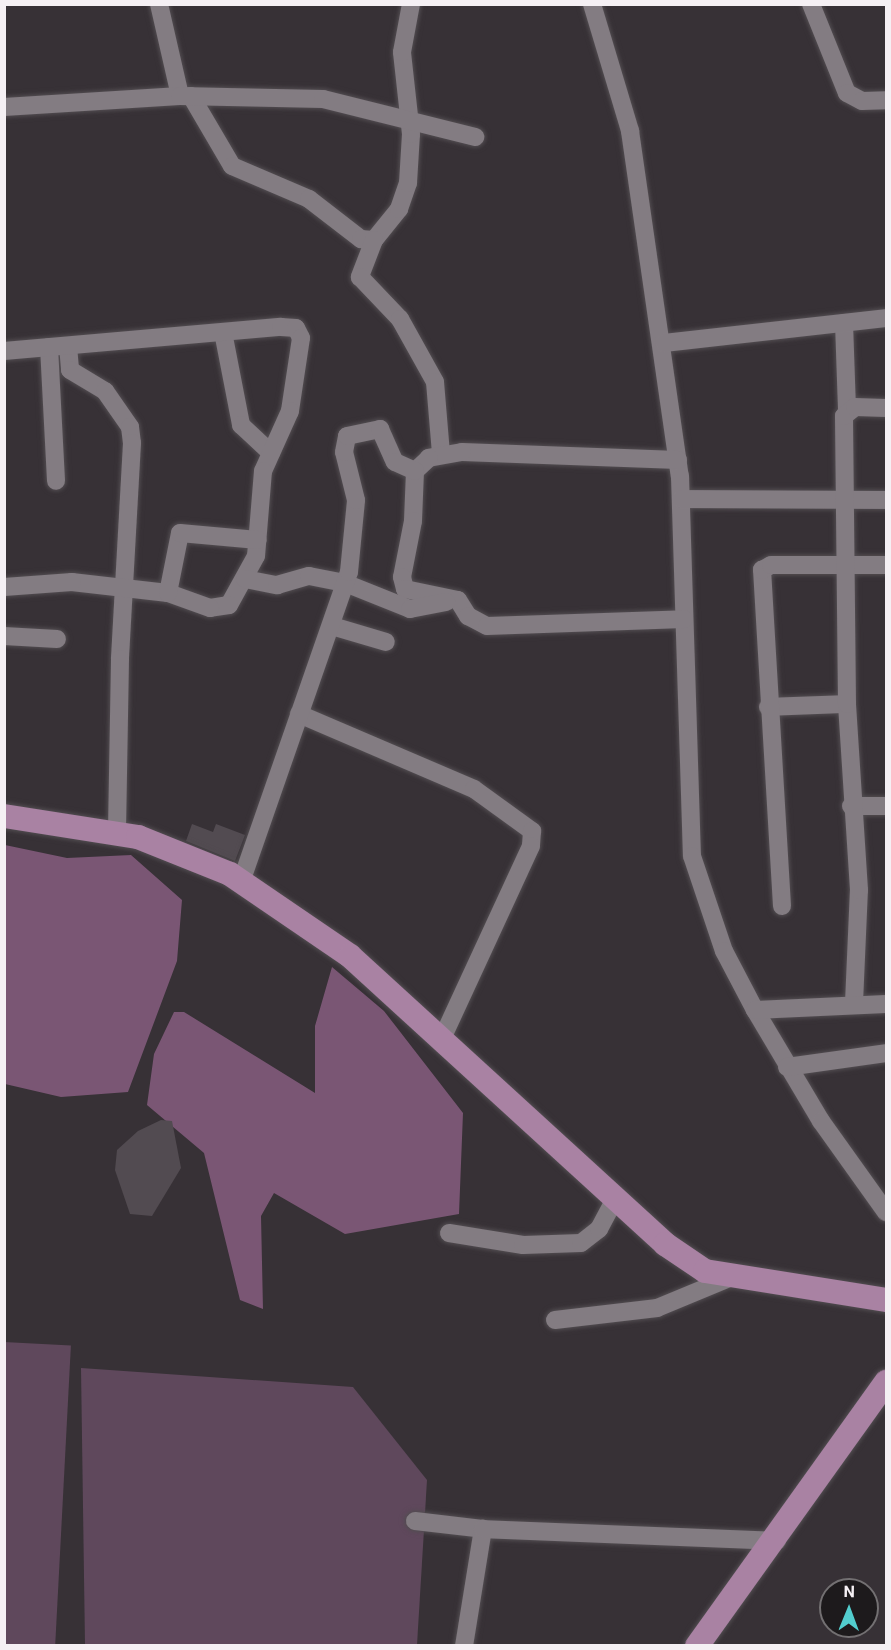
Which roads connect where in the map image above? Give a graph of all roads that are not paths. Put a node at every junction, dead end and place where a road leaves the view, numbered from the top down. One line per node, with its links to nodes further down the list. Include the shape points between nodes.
1 (159, 4): 5 (street)
2 (411, 4): 8 (street, via 402,52)
3 (592, 4): 14 (street, via 630,131)
4 (811, 4): 6 (street, via 847,93 862,101)
5 (185, 96): 7 (street); 8 (street, via 323,99); 10 (street, via 232,166 309,199 361,239)
6 (886, 100)
7 (4, 107)
8 (405, 118): 9 (street); 10 (street, via 411,134 408,183 399,209)
9 (475, 137)
10 (374, 240): 21 (street, via 360,277 400,319 435,382)
11 (886, 318): 12 (street)
12 (844, 322): 14 (street); 19 (street)
13 (223, 332): 15 (street); 20 (street, via 241,425); 20 (street, via 281,327 299,332 290,411)
14 (664, 343): 22 (street)
15 (68, 346): 16 (street); 34 (street, via 70,370 105,391 130,427)
16 (49, 347): 17 (street); 24 (street)
17 (4, 351)
18 (886, 408): 19 (street)
19 (847, 410): 26 (street)
20 (271, 453): 28 (street, via 261,481)
21 (441, 454): 22 (street); 23 (street)
22 (678, 460): 25 (street)
23 (415, 471): 32 (street, via 395,462 380,429 347,436 344,452 356,500); 36 (street, via 402,584 414,592)
24 (56, 481)
25 (681, 499): 26 (street); 37 (street)
26 (844, 500): 27 (street); 30 (street)
27 (886, 500)
28 (258, 540): 31 (street); 35 (street, via 180,533)
29 (886, 565): 30 (street)
30 (843, 567): 42 (street); 43 (street, via 771,565 762,570)
31 (246, 579): 32 (street, via 277,585 309,576); 35 (street, via 229,605 220,608)
32 (345, 583): 36 (street, via 410,609); 38 (street)
33 (4, 587): 34 (street, via 53,582)
34 (123, 587): 35 (street); 48 (street)
35 (168, 593)
36 (458, 600): 37 (street, via 468,616 487,626)
37 (684, 619): 53 (street, via 692,856 724,951)
38 (332, 626): 41 (street); 44 (street)
39 (4, 636): 40 (street)
40 (57, 639)
41 (386, 642)
42 (847, 704): 43 (street); 45 (street)
43 (768, 707): 50 (street)
44 (299, 714): 49 (street); 54 (street, via 474,789 532,831 523,867)
45 (851, 806): 46 (street); 51 (street, via 859,890)
46 (886, 806)
47 (4, 816): 48 (main road)
48 (117, 834): 49 (main road)
49 (241, 882): 54 (main road, via 350,956)
50 (782, 906)
51 (854, 1003): 52 (street); 53 (street)
52 (886, 1004)
53 (755, 1010): 56 (street)
54 (441, 1041): 57 (main road)
55 (886, 1053): 56 (street)
56 (787, 1067): 58 (street)
57 (615, 1199): 59 (street, via 599,1229 581,1243 523,1245); 60 (main road, via 665,1244 705,1270)
58 (886, 1212)
59 (449, 1233)
60 (732, 1278): 61 (main road); 62 (street, via 657,1308)
61 (886, 1300)
62 (555, 1320)
63 (886, 1382): 66 (main road)
64 (415, 1521): 65 (street)
65 (483, 1529): 66 (street); 67 (street)
66 (777, 1541): 68 (main road)
67 (464, 1646)
68 (697, 1646)

